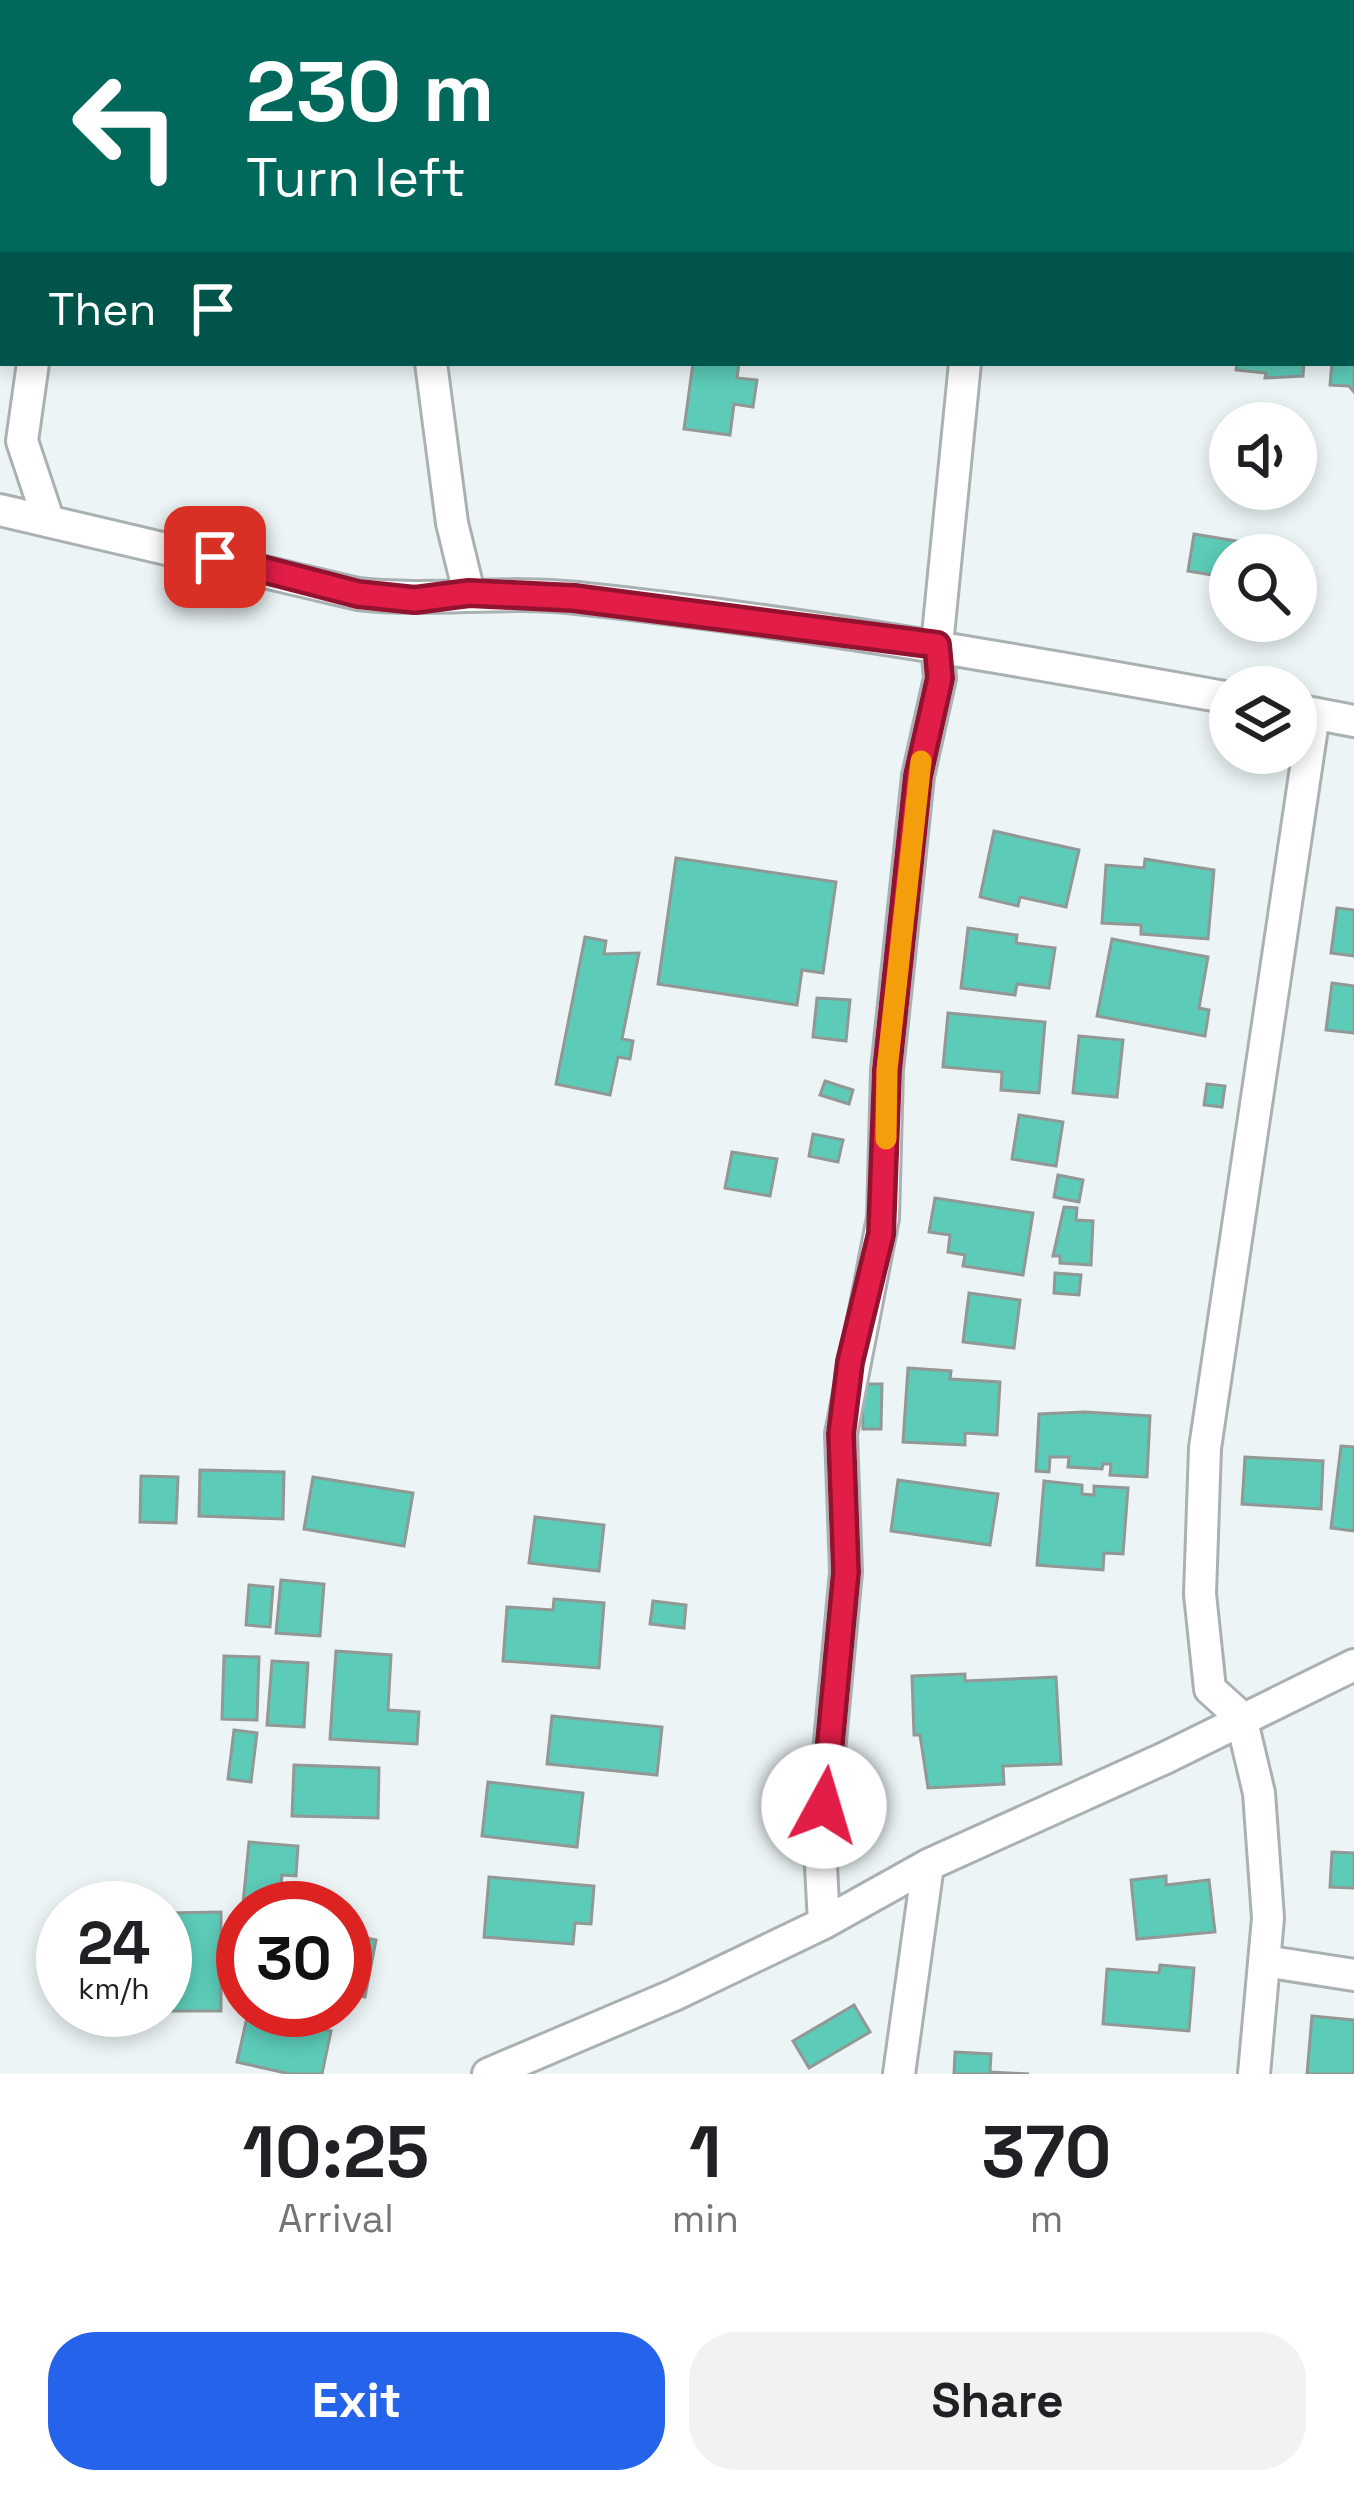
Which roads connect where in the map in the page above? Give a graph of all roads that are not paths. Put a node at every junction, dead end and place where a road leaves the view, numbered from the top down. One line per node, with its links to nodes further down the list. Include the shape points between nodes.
1 (33, 366): 5 (street, via 22,441)
2 (431, 366): 6 (street)
3 (965, 366): 7 (street)
4 (0, 510): 5 (street)
5 (48, 519): 6 (street, via 358,594 415,600)
6 (469, 593): 7 (street, via 574,598)
7 (937, 645): 8 (street); 15 (street, via 940,678 918,776 887,1070 881,1234 841,1434 846,1572 820,1847)
8 (1209, 694)
9 (1317, 714): 10 (street)
10 (1354, 721)
11 (1297, 774): 13 (street, via 1205,1448 1200,1594 1210,1689)
12 (1354, 1665): 13 (street)
13 (1241, 1717): 14 (street); 16 (street, via 1263,1835)
14 (928, 1864): 15 (street); 19 (street)
15 (824, 1923): 18 (street)
16 (1264, 1961): 17 (street); 20 (street)
17 (1354, 1975)
18 (488, 2074)
19 (898, 2074)
20 (1254, 2074)

